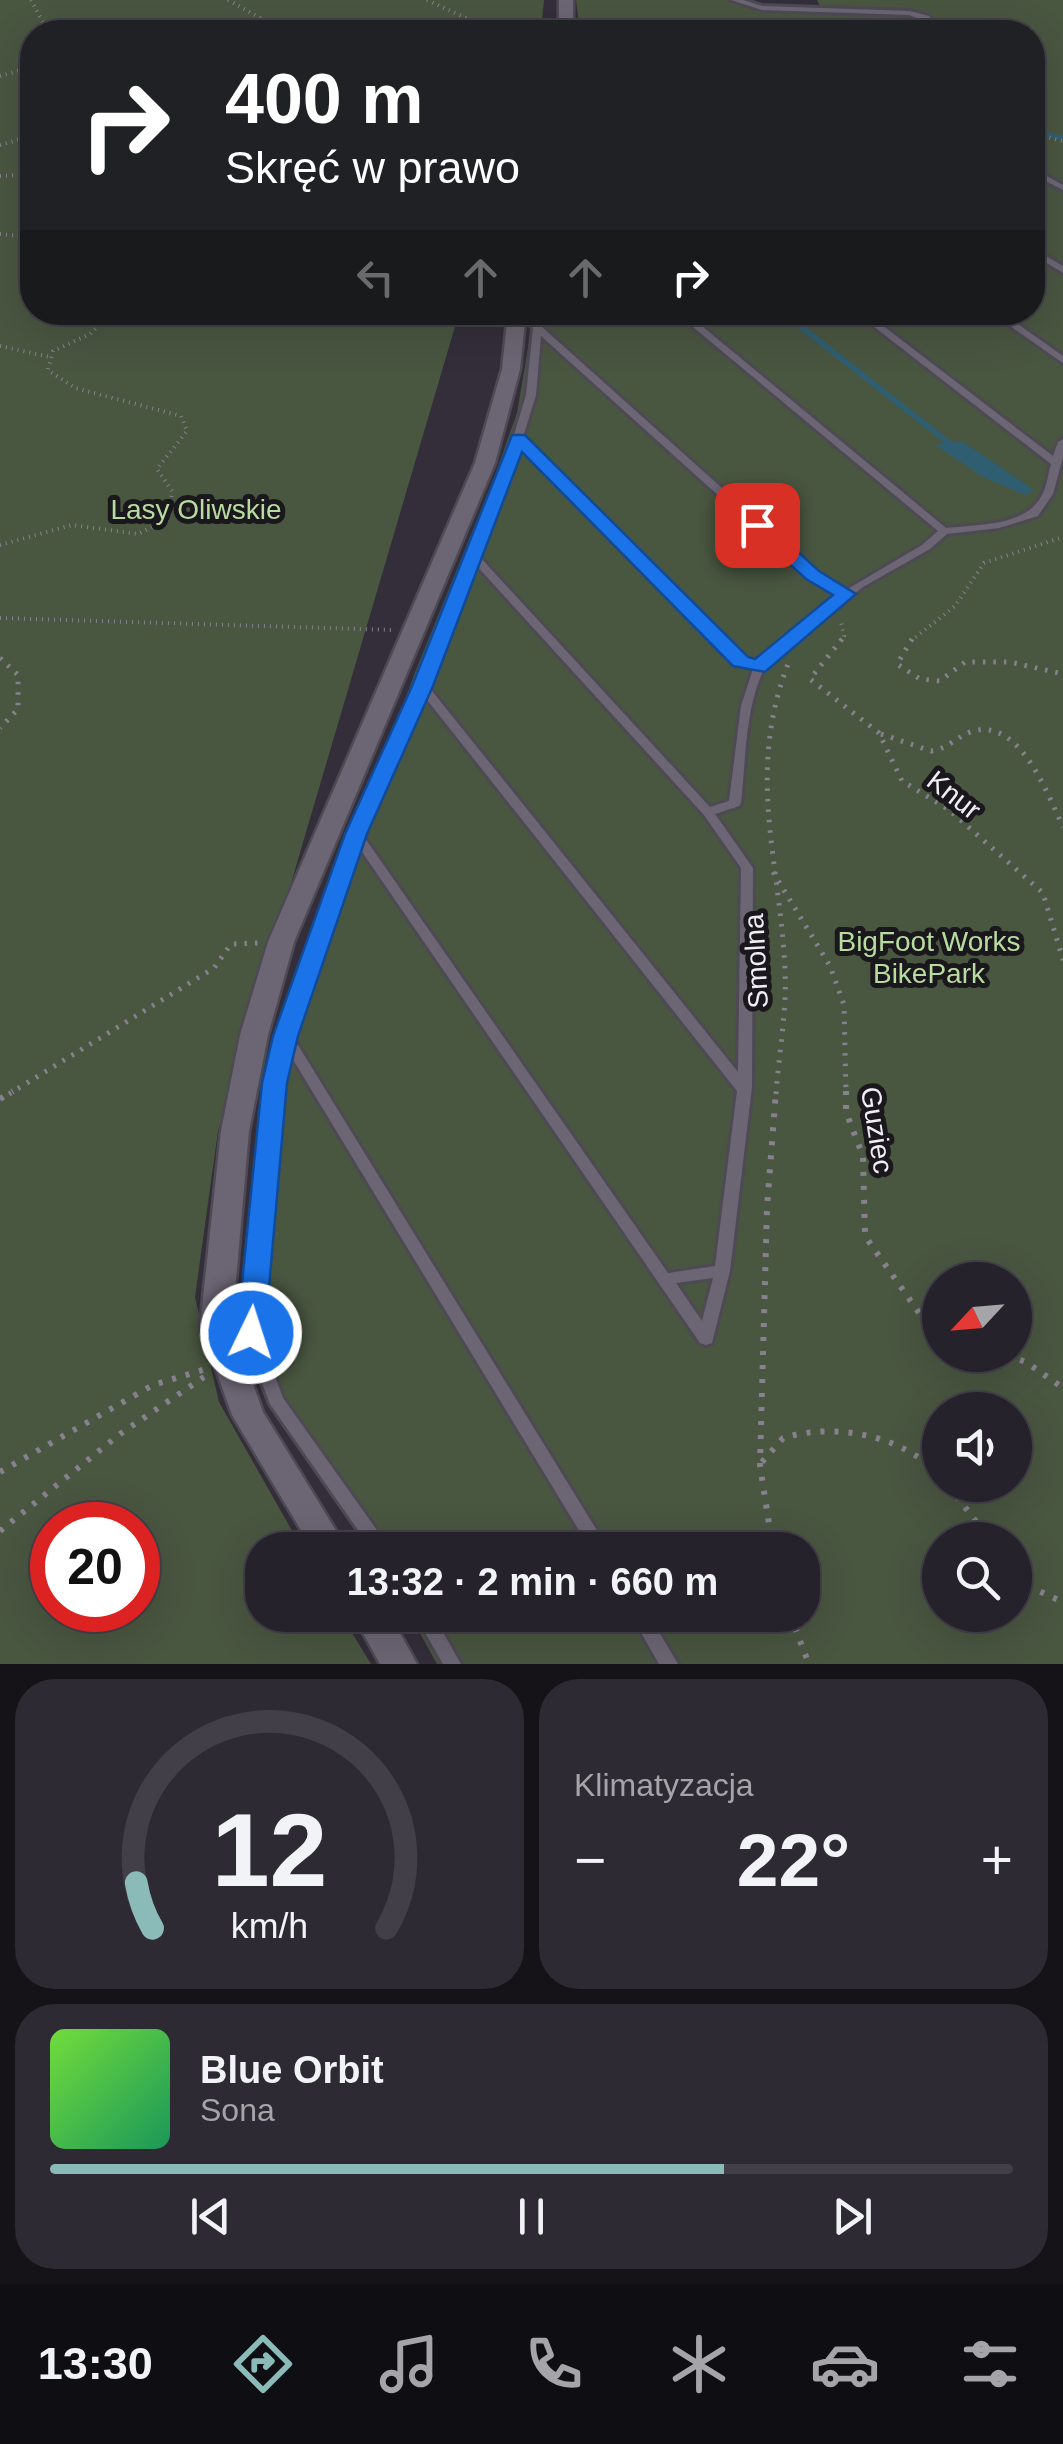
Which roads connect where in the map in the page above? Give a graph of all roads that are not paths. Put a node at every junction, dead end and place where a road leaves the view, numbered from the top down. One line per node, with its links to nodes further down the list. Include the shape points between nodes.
1 (735, 0): 2 (lane, via 762,8 910,12)
2 (927, 20)
3 (528, 325): 24 (street, via 494,437 417,630 281,942 246,1069 216,1326 224,1364 276,1468)
4 (531, 325): 10 (lane, via 531,394)
5 (540, 325): 15 (lane, via 812,575)
6 (695, 325): 13 (lane)
7 (876, 325): 12 (lane)
8 (1013, 325): 9 (lane)
9 (1063, 360)
10 (518, 438): 14 (lane); 16 (lane, via 741,661)
11 (1063, 442): 12 (lane)
12 (1056, 463): 13 (lane, via 1034,514)
13 (944, 531): 15 (lane)
14 (472, 556): 17 (lane); 18 (lane)
15 (846, 594): 16 (lane)
16 (758, 667): 18 (lane, via 734,803)
17 (422, 686): 19 (lane); 21 (lane)
18 (708, 812): 21 (lane, via 747,868)
19 (356, 834): 20 (lane); 23 (lane)
20 (285, 1036): 25 (lane, via 274,1083 251,1333 276,1400); 26 (lane)
21 (744, 1089): 22 (lane)
22 (722, 1270): 23 (lane); 23 (lane, via 706,1339)
23 (666, 1280)
24 (320, 1532)
25 (369, 1532)
26 (589, 1532)
27 (381, 1632): 30 (street)
28 (434, 1632): 31 (lane)
29 (650, 1632): 32 (lane)
30 (399, 1664)
31 (452, 1664)
32 (669, 1664)

